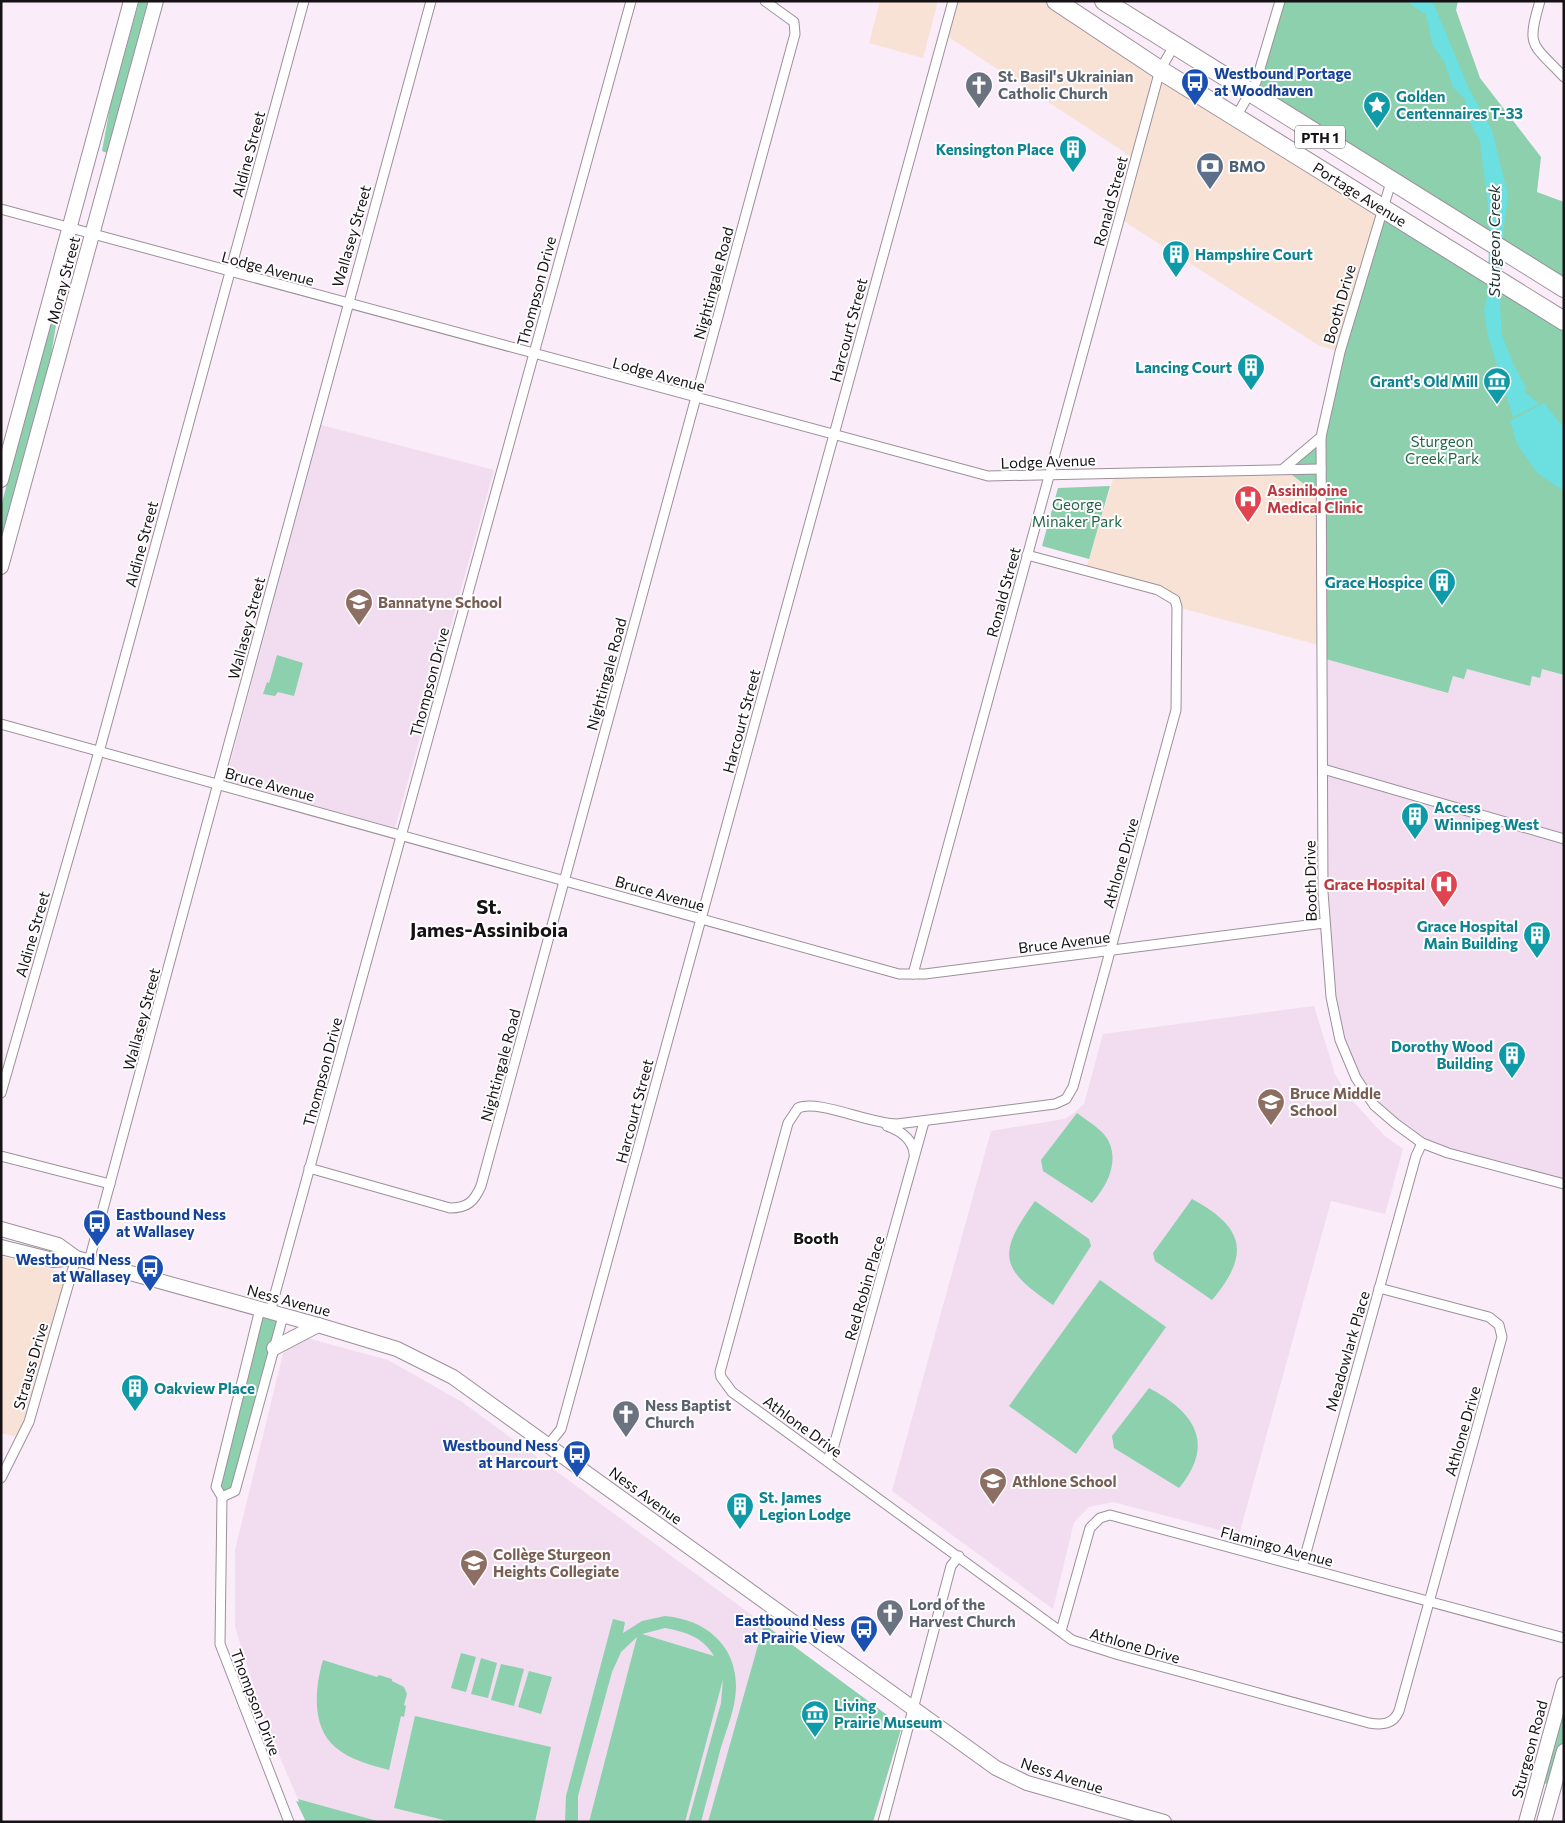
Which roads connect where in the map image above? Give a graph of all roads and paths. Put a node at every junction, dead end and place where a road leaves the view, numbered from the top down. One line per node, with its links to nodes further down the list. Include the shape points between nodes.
1 (132, 1): 20 (main road, Moray Street)
2 (156, 1): 21 (main road, Moray Street)
3 (304, 1): 22 (street, Aldine Street)
4 (431, 1): 24 (street, Wallasey Street)
5 (631, 1): 26 (street, Thompson Drive)
6 (765, 1): 27 (street, Nightingale Road, via 794,22 795,34)
7 (953, 1): 28 (street, Harcourt Street)
8 (1056, 1): 13 (highway, Portage Avenue / PTH 1)
9 (1104, 1): 12 (highway, Portage Avenue / PTH 1)
10 (1280, 1): 15 (street, via 1256,82)
11 (1540, 1): 14 (street, via 1532,40)
12 (1174, 46): 13 (street, Ronald Street); 15 (highway, Portage Avenue / PTH 1)
13 (1160, 70): 16 (highway, Portage Avenue / PTH 1); 32 (street, Ronald Street)
14 (1564, 77)
15 (1249, 93): 16 (street); 17 (highway, Portage Avenue / PTH 1)
16 (1236, 117): 18 (highway, Portage Avenue / PTH 1)
17 (1391, 182): 18 (street, Booth Drive); 23 (highway, Portage Avenue / PTH 1)
18 (1382, 207): 25 (highway, Portage Avenue / PTH 1); 29 (street, Booth Drive, via 1340,352)
19 (1, 208): 20 (street, Lodge Avenue)
20 (70, 228): 21 (street, Lodge Avenue); 33 (main road, Moray Street)
21 (92, 234): 22 (street, Lodge Avenue); 35 (main road, Moray Street)
22 (230, 272): 24 (street, Lodge Avenue); 37 (street, Aldine Street)
23 (1564, 288)
24 (346, 304): 26 (street, Lodge Avenue); 39 (street, Wallasey Street)
25 (1564, 320)
26 (533, 354): 27 (street, Lodge Avenue); 40 (street, Thompson Drive)
27 (695, 398): 28 (street, Lodge Avenue); 42 (street, Nightingale Road)
28 (833, 435): 32 (street, Lodge Avenue, via 988,476); 43 (street, Harcourt Street)
29 (1321, 437): 30 (street, Booth Drive); 31 (street)
30 (1321, 468): 31 (street, Lodge Avenue); 38 (street, Booth Drive)
31 (1284, 469): 32 (street, Lodge Avenue)
32 (1049, 474): 34 (street, Ronald Street)
33 (1, 480)
34 (1027, 555): 45 (street, Athlone Drive, via 1158,590 1175,600 1177,607 1176,710); 46 (street, Ronald Street)
35 (1, 567)
36 (1, 724): 37 (street, Bruce Avenue)
37 (99, 751): 39 (street, Bruce Avenue); 47 (street, Aldine Street)
38 (1323, 770): 41 (street); 44 (street, Booth Drive)
39 (219, 785): 40 (street, Bruce Avenue); 54 (street, Wallasey Street)
40 (401, 835): 42 (street, Bruce Avenue); 53 (street, Thompson Drive)
41 (1564, 838)
42 (565, 880): 43 (street, Bruce Avenue); 53 (street, Nightingale Road, via 476,1198 464,1208 450,1208)
43 (701, 919): 46 (street, Bruce Avenue, via 880,970); 63 (street, Harcourt Street, via 561,1429)
44 (1324, 923): 45 (street, Bruce Avenue); 50 (street, Booth Drive, via 1330,997 1347,1060 1374,1104)
45 (1110, 950): 46 (street, Bruce Avenue); 48 (street, Athlone Drive, via 1066,1099 1055,1104)
46 (913, 974)
47 (1, 1093)
48 (924, 1122): 49 (street, Athlone Drive); 52 (street, Red Robin Place)
49 (882, 1124): 52 (street, Athlone Drive, via 909,1140); 64 (street, Athlone Drive, via 812,1105 798,1108 791,1115 720,1372 732,1392)
50 (1422, 1143): 55 (street, Booth Drive); 59 (street, Meadowlark Place)
51 (1, 1156): 54 (street)
52 (914, 1158): 64 (street, Red Robin Place, via 833,1449)
53 (309, 1168): 60 (street, Thompson Drive)
54 (110, 1184): 58 (street, Wallasey Street)
55 (1564, 1184)
56 (1, 1229): 58 (main road, Ness Avenue, via 58,1245)
57 (1, 1247): 58 (main road, Ness Avenue, via 53,1260)
58 (82, 1260): 60 (main road, Ness Avenue); 65 (street, Strauss Drive, via 28,1422)
59 (1379, 1288): 68 (street, Meadowlark Place); 69 (street, Athlone Drive, via 1489,1317 1502,1332)
60 (271, 1312): 61 (main road, Ness Avenue); 62 (street, Thompson Drive); 66 (street, Thompson Drive, via 216,1487)
61 (318, 1325): 62 (main road); 63 (main road, Ness Avenue, via 422,1360 470,1388)
62 (274, 1348): 66 (street, Thompson Drive, via 235,1491)
63 (550, 1444): 73 (main road, Ness Avenue)
64 (827, 1460): 67 (street, Athlone Drive)
65 (1, 1478)
66 (222, 1497): 76 (street, Thompson Drive, via 220,1644)
67 (959, 1556): 70 (street, Athlone Drive); 73 (street, via 951,1566)
68 (1302, 1567): 69 (street, Flamingo Avenue); 70 (street, Flamingo Avenue, via 1110,1515 1100,1518 1090,1528)
69 (1429, 1602): 70 (street, Athlone Drive, via 1397,1717 1382,1725 1084,1645); 71 (street, Flamingo Avenue)
70 (1060, 1632)
71 (1564, 1638)
72 (1564, 1684): 79 (main road, Sturgeon Road)
73 (913, 1709): 77 (street); 78 (main road, Ness Avenue, via 978,1757 1010,1776)
74 (1564, 1750): 75 (main road)
75 (1561, 1768): 80 (main road)
76 (289, 1822)
77 (883, 1822)
78 (1164, 1822)
79 (1526, 1822)
80 (1544, 1822)

